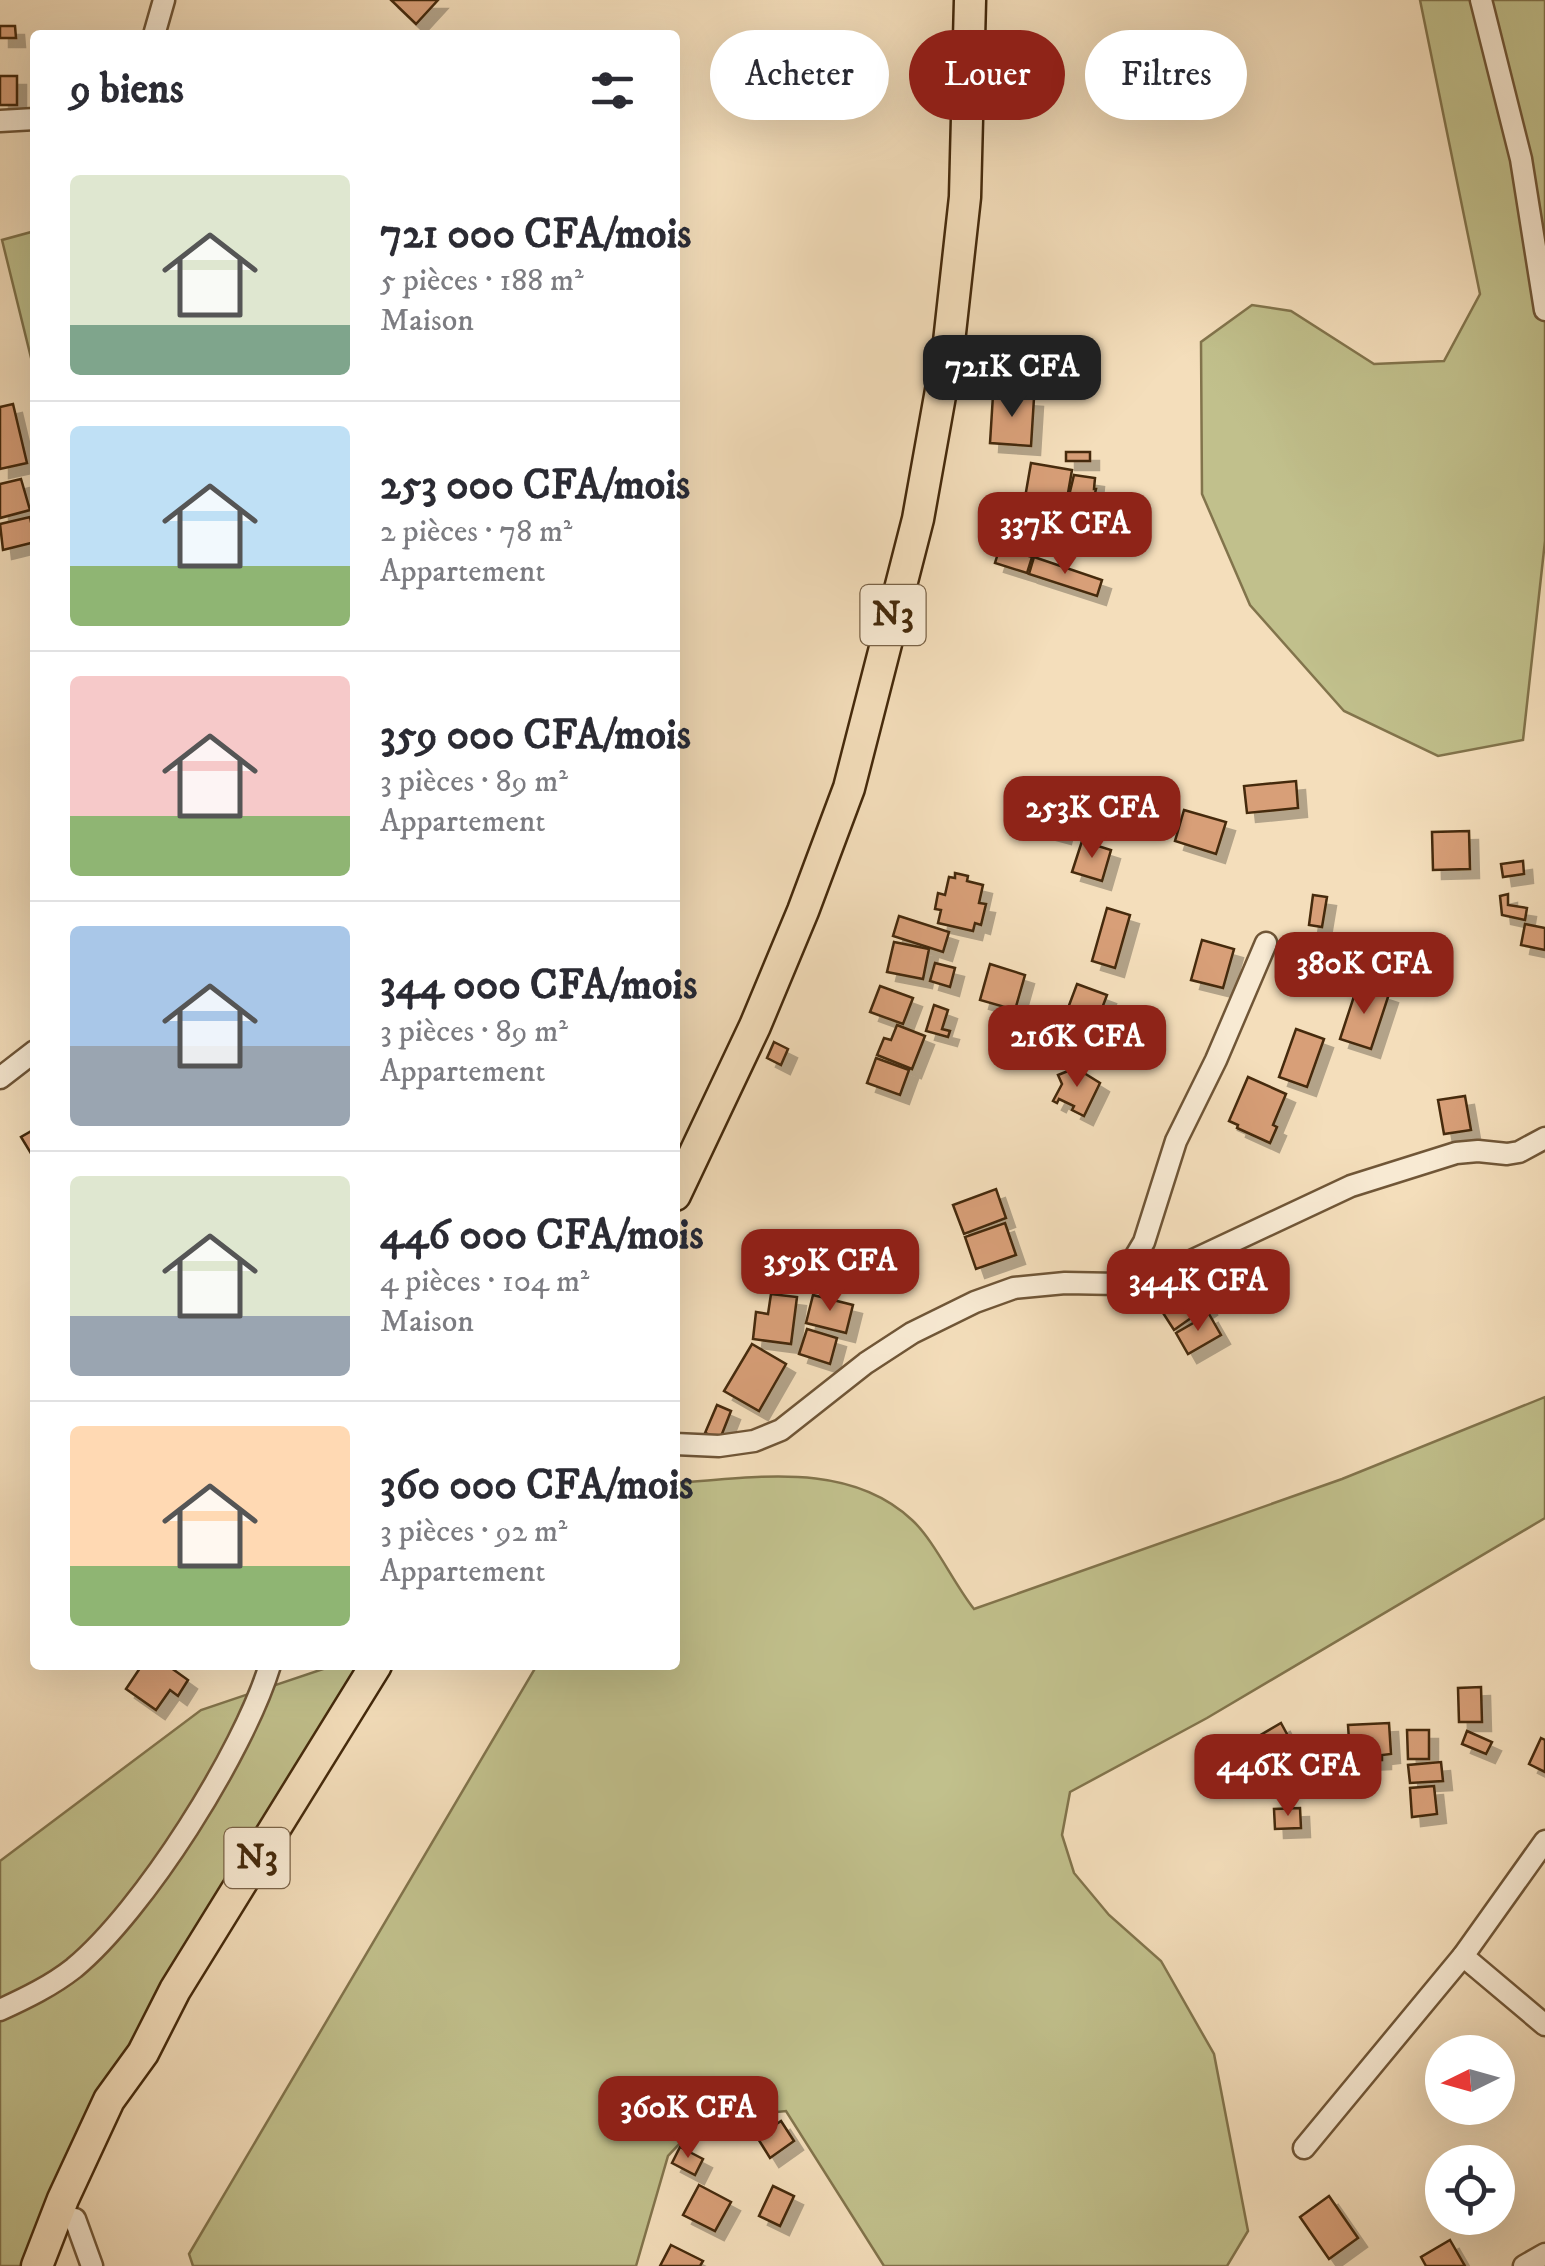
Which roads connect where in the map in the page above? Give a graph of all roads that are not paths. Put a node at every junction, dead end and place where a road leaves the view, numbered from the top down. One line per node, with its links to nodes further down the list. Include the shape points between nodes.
1 (164, 0): 4 (street)
2 (970, 0): 12 (highway, N3, via 965,197 948,351 918,518 849,788 754,1026)
3 (1481, 0): 7 (street, via 1521,159)
4 (155, 30)
5 (30, 119): 6 (street)
6 (0, 121)
7 (1545, 310)
8 (1266, 943): 13 (street, via 1176,1141 1144,1242)
9 (30, 1055): 10 (street)
10 (0, 1078)
11 (1545, 1138): 13 (street, via 1520,1152 1456,1153 1351,1186 1157,1276)
12 (680, 1184)
13 (1120, 1284): 14 (street, via 1014,1288 975,1302 866,1362 781,1430 754,1442)
14 (680, 1444)
15 (268, 1670): 19 (street, via 203,1801 134,1906 76,1966)
16 (373, 1670): 21 (highway, N3)
17 (1545, 1841): 18 (street)
18 (1463, 1956): 20 (street); 22 (street)
19 (0, 2010)
20 (1545, 2025)
21 (143, 2053): 23 (highway, N3); 25 (highway, N3, via 109,2100)
22 (1304, 2148)
23 (75, 2219): 26 (highway, N3); 27 (street)
24 (1545, 2254): 28 (street)
25 (37, 2266)
26 (56, 2266)
27 (92, 2266)
28 (1524, 2266)

